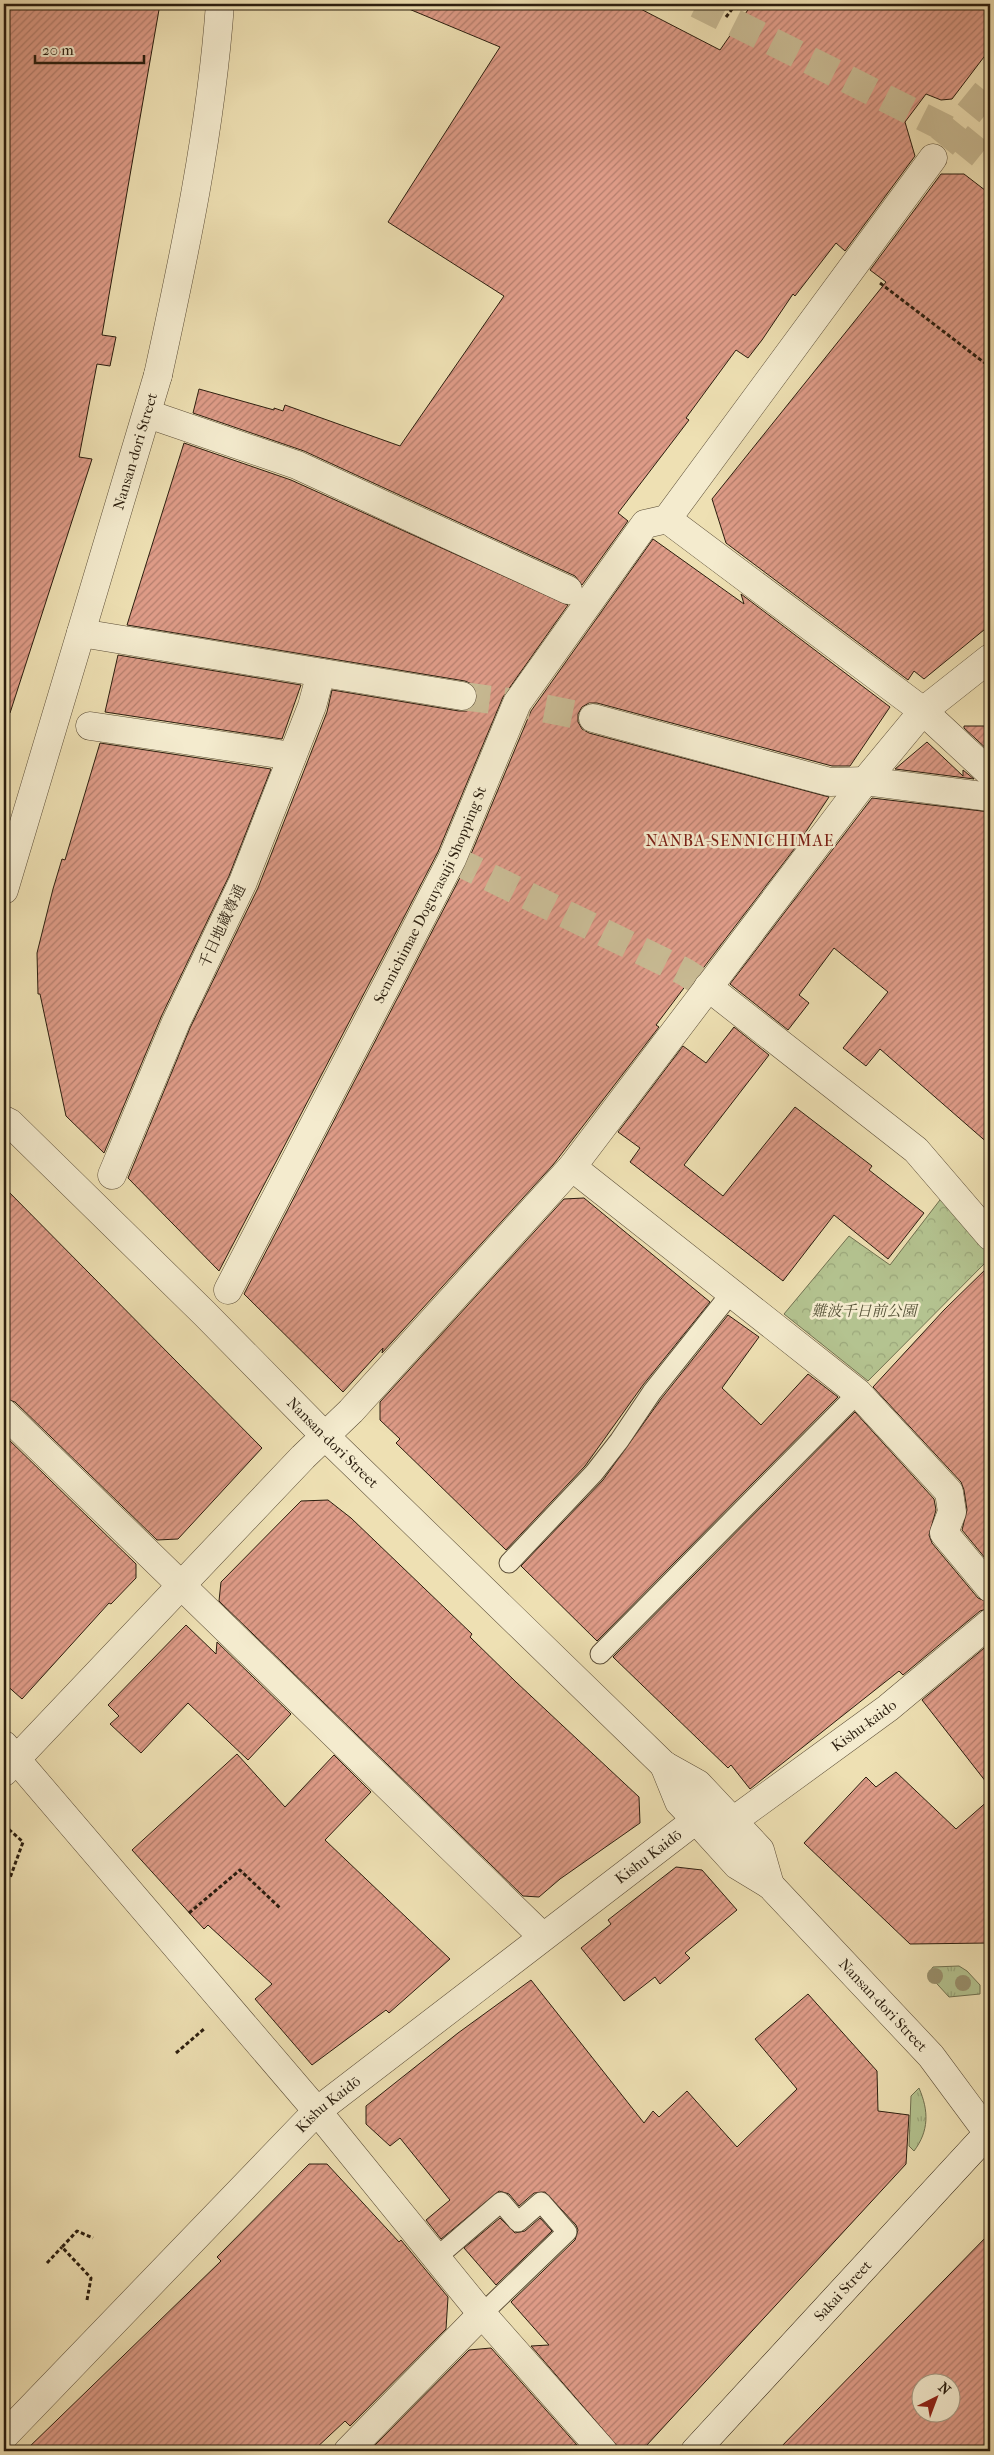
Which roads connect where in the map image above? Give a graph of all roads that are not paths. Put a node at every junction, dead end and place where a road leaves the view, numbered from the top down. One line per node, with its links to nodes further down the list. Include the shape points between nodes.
1 (220, 4): 3 (street, Nansan-dori Street, via 216,65 201,167)
2 (933, 158): 4 (street, Sennichimae Doguyasuji Shopping St, via 856,264)
3 (148, 414): 5 (street, via 297,465); 6 (street, Nansan-dori Street)
4 (656, 521): 10 (street); 23 (street, Sennichimae Doguyasuji Shopping St, via 516,703 452,859)
5 (568, 590)
6 (81, 633): 8 (street); 17 (street, Nansan-dori Street)
7 (990, 658): 10 (street)
8 (321, 673): 9 (street); 13 (street, 千日地蔵尊通)
9 (462, 696)
10 (923, 711): 14 (street); 15 (street)
11 (593, 718): 15 (street, via 830,782)
12 (90, 726): 13 (street)
13 (292, 756): 21 (street, 千日地蔵尊通, via 243,882 176,1022)
14 (990, 774)
15 (865, 781): 16 (street); 18 (street)
16 (990, 797)
17 (4, 890)
18 (708, 988): 20 (street); 22 (street, via 916,1150)
19 (4, 1120): 27 (street, Nansan-dori Street, via 205,1314)
20 (572, 1167): 24 (street); 27 (street)
21 (112, 1175)
22 (990, 1236)
23 (230, 1284)
24 (731, 1292): 25 (street); 28 (lane, via 652,1392 594,1473)
25 (858, 1393): 30 (street, via 949,1492 952,1512 944,1533); 32 (lane)
26 (4, 1412): 29 (street)
27 (325, 1436): 29 (street); 34 (street, Nansan-dori Street)
28 (509, 1563)
29 (182, 1585): 33 (street); 38 (street)
30 (990, 1588)
31 (990, 1623): 36 (street, Kishu-kaido, via 888,1708)
32 (600, 1654)
33 (8, 1759): 39 (street, via 166,1934)
34 (664, 1765): 35 (street, via 680,1802); 36 (street, via 698,1784)
35 (696, 1820): 37 (street, via 737,1865); 38 (street, Kishu Kaidō)
36 (733, 1821): 37 (street, via 760,1850)
37 (770, 1884): 40 (street, Nansan-dori Street, via 931,2056)
38 (542, 1936): 39 (street, Kishu Kaidō)
39 (317, 2111): 41 (street); 43 (street, Kishu Kaidō)
40 (990, 2134): 46 (street, Sakai Street)
41 (437, 2257): 42 (street); 42 (lane, via 501,2202 518,2222 541,2202 567,2232)
42 (482, 2314): 44 (street); 45 (street)
43 (4, 2436)
44 (348, 2451)
45 (603, 2451)
46 (695, 2451)

